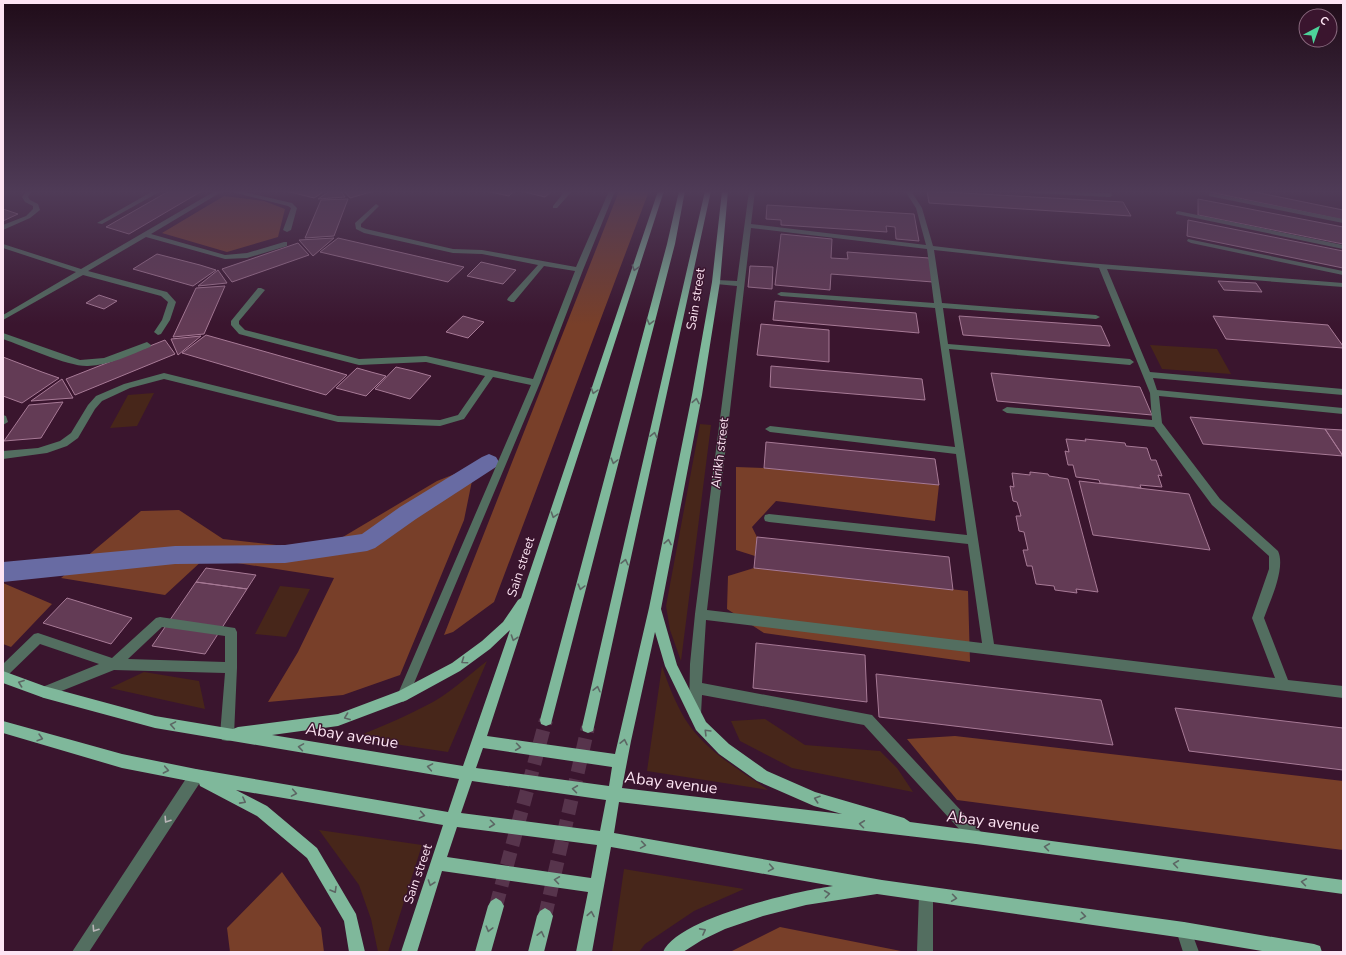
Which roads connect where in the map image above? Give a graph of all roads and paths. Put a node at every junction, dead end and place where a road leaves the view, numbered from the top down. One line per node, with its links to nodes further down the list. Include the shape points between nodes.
1 (144, 236): 21 (street)
2 (147, 236): 14 (street, via 233,258)
3 (384, 236): 18 (street, via 453,251 482,252)
4 (593, 236): 20 (street)
5 (646, 236): 52 (main road, Sain street, one-way to 52)
6 (672, 236): 66 (main road, one-way to 66)
7 (698, 236): 68 (main road, Sain street, one-way to 7)
8 (721, 236): 23 (main road, Sain street)
9 (747, 236): 24 (street, Airikh street)
10 (831, 236): 16 (street)
11 (927, 236): 16 (street)
12 (1286, 236): 17 (street)
13 (1191, 241): 22 (street)
14 (284, 244)
15 (3, 246): 21 (street)
16 (930, 247): 19 (street); 29 (street)
17 (1343, 247)
18 (542, 264): 20 (street); 28 (street)
19 (1102, 266): 25 (street); 38 (street)
20 (579, 270): 39 (street)
21 (82, 272): 31 (street); 32 (street, via 164,294 172,302 166,320)
22 (1343, 273)
23 (716, 282): 24 (street); 53 (main road, Sain street, one-way to 23)
24 (741, 284): 54 (street, Airikh street)
25 (1343, 286)
26 (261, 290): 37 (street, via 235,321 235,325 242,332 359,362 426,359)
27 (780, 294): 29 (street)
28 (511, 300)
29 (938, 306): 30 (street); 35 (street)
30 (1096, 317)
31 (3, 318)
32 (158, 332)
33 (3, 336): 34 (street, via 79,363 89,364)
34 (147, 345)
35 (945, 346): 36 (street); 48 (street)
36 (1130, 362)
37 (491, 374): 39 (street); 49 (street, via 462,417 440,423 338,419 164,376 144,380 99,399 92,406 79,430 58,446)
38 (1147, 375): 40 (street); 41 (street)
39 (536, 383): 64 (street)
40 (1343, 392)
41 (1154, 393): 43 (street); 46 (street)
42 (1007, 410): 46 (street)
43 (1343, 411)
44 (3, 418): 45 (street)
45 (3, 422)
46 (1156, 424): 60 (street, via 1216,502 1274,554 1275,569 1258,618)
47 (770, 429): 48 (street)
48 (960, 451): 51 (street)
49 (3, 455)
50 (770, 518): 51 (street)
51 (973, 540): 55 (street)
52 (529, 593): 64 (main road, one-way to 64, via 506,626 486,645 456,667); 70 (main road, Sain street, one-way to 70)
53 (655, 608): 65 (main road, via 671,666); 71 (main road, Sain street, one-way to 53)
54 (701, 614): 55 (street); 61 (street, Airikh street)
55 (989, 649): 60 (street)
56 (114, 664): 57 (street); 57 (street, via 160,622 232,632); 58 (street, via 38,638); 62 (street)
57 (231, 668): 69 (street)
58 (3, 672)
59 (3, 677): 62 (main road, Abay avenue, one-way to 59)
60 (1284, 685): 63 (street)
61 (696, 688): 65 (street, Airikh street); 77 (street, via 867,718)
62 (44, 692): 69 (main road, Abay avenue, one-way to 62, via 156,722)
63 (1343, 692)
64 (403, 696): 69 (main road, one-way to 69, via 338,720)
65 (695, 715): 76 (main road, one-way to 65, via 814,799 762,776 724,749)
66 (546, 720)
67 (3, 726): 73 (main road, one-way to 73, via 122,761)
68 (588, 727)
69 (227, 735): 72 (main road, Abay avenue, one-way to 69)
70 (479, 741): 71 (main road, one-way to 71); 72 (main road, Sain street)
71 (620, 761): 74 (main road, Sain street)
72 (468, 774): 74 (main road, Abay avenue, one-way to 72); 75 (main road, Sain street)
73 (196, 776): 75 (main road, one-way to 75); 88 (street, one-way to 88); 89 (main road, one-way to 89, via 262,811 312,853 351,919)
74 (613, 794): 76 (main road, Abay avenue, one-way to 74); 78 (main road, Sain street)
75 (453, 819): 78 (main road, one-way to 78); 79 (main road, Sain street)
76 (935, 833): 77 (main road, Abay avenue)
77 (976, 837): 82 (main road, Abay avenue, one-way to 77)
78 (604, 839): 80 (main road, Sain street); 81 (main road, one-way to 81)
79 (438, 863): 80 (main road, one-way to 79); 90 (main road, Sain street, one-way to 90)
80 (596, 886): 93 (main road, Sain street, one-way to 80)
81 (882, 887): 83 (main road); 87 (main road, one-way to 81, via 724,920 821,894)
82 (1343, 887)
83 (926, 894): 86 (main road, one-way to 86); 94 (street)
84 (496, 906): 91 (main road, one-way to 91)
85 (545, 916): 92 (main road, one-way to 85)
86 (1184, 930): 95 (street); 96 (main road)
87 (676, 949)
88 (80, 952)
89 (357, 952)
90 (409, 952)
91 (483, 952)
92 (536, 952)
93 (584, 952)
94 (925, 952)
95 (1191, 952)
96 (1314, 952)

